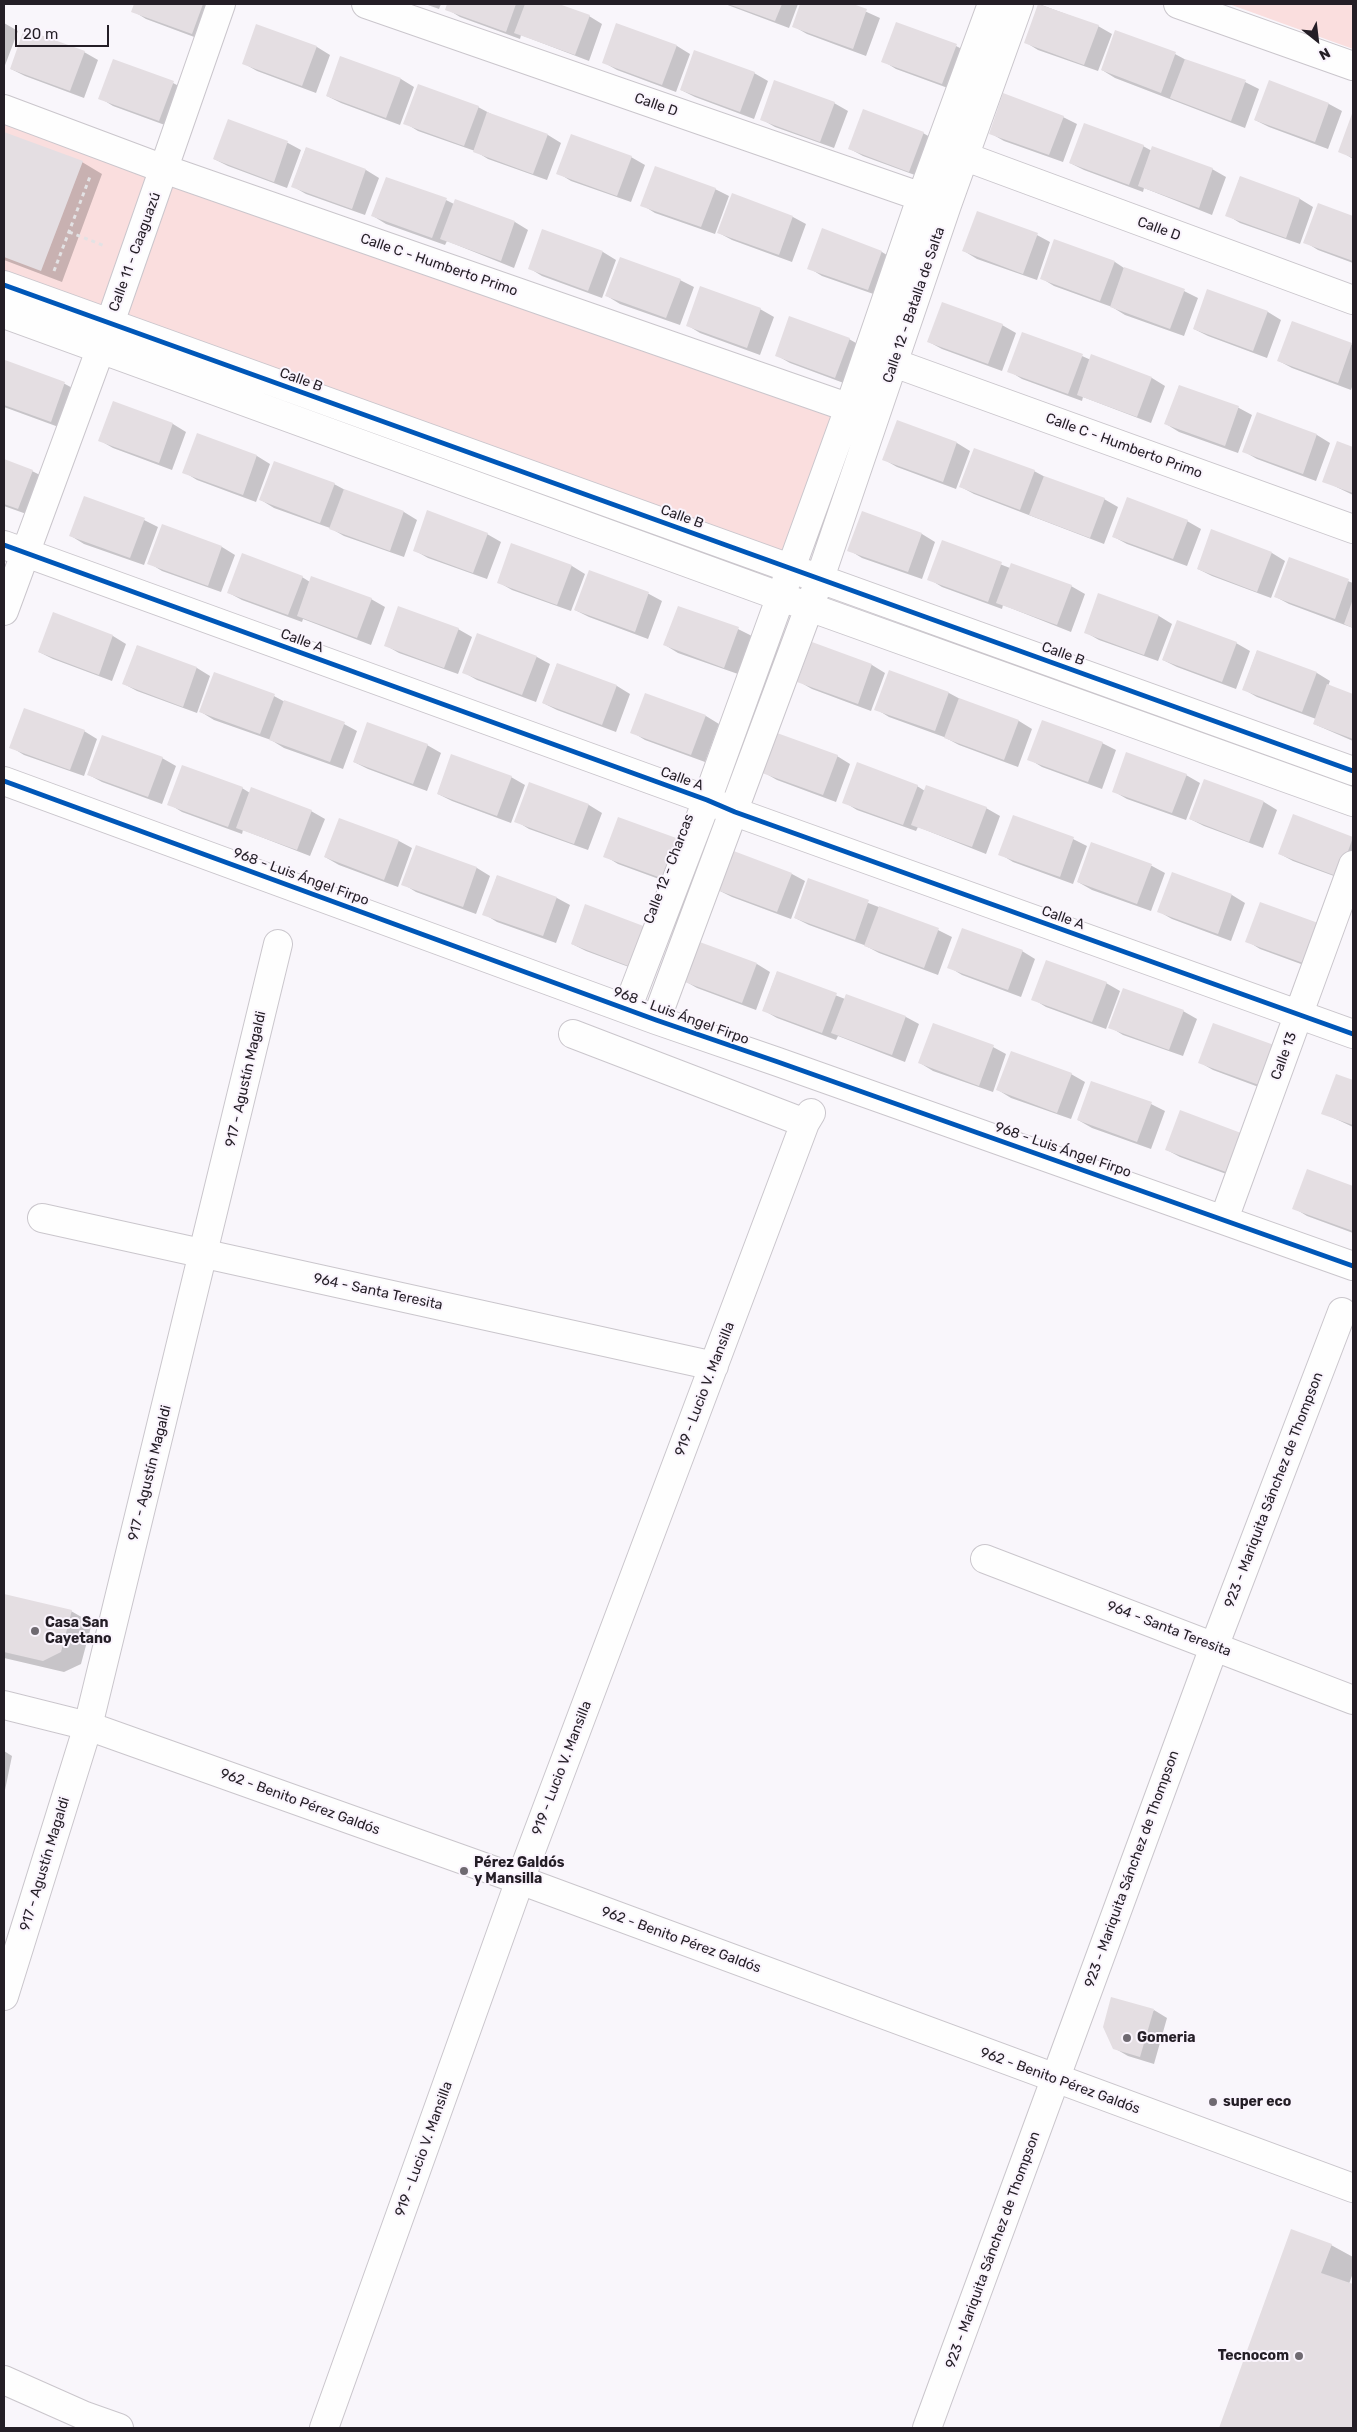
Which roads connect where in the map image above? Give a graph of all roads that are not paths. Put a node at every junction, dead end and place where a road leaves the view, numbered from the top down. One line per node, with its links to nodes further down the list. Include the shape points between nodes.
1 (221, 4): 9 (street, Calle 11 - Caaguazú)
2 (366, 4): 10 (street, Calle D)
3 (992, 4): 10 (street, Calle 12 - Batalla de Salta)
4 (1019, 4): 8 (street, Calle 12 - Batalla de Salta)
5 (1178, 4): 6 (street)
6 (1353, 66)
7 (4, 109): 9 (street, Calle C - Humberto Primo)
8 (966, 157): 11 (street, Calle 12 - Batalla de Salta); 13 (street, Calle D)
9 (164, 169): 15 (street, Calle 11 - Caaguazú); 18 (street, Calle C - Humberto Primo)
10 (920, 198): 11 (street, Calle D); 18 (street, Calle 12 - Batalla de Salta)
11 (948, 205): 17 (street, Calle 12 - Batalla de Salta)
12 (4, 285): 15 (street, Calle B)
13 (1353, 300)
14 (4, 314): 16 (street)
15 (110, 323): 16 (street, Calle 11 - Caaguazú); 22 (street, Calle B)
16 (99, 348): 21 (street, Calle 11 - Caaguazú); 24 (street)
17 (894, 363): 19 (street, Calle 12 - Batalla de Salta); 20 (street, Calle C - Humberto Primo)
18 (849, 408): 19 (street, Calle C - Humberto Primo); 22 (street, Calle 12 - Batalla de Salta)
19 (875, 417): 23 (street, Calle 12 - Batalla de Salta)
20 (1353, 529)
21 (15, 549): 26 (street, Calle 11 - Caaguazú); 29 (street, Calle A)
22 (790, 568): 23 (street, Calle B); 24 (street, Calle 12 - Batalla de Salta)
23 (820, 578): 25 (street, Calle 12 - Batalla de Salta); 27 (street, Calle B)
24 (780, 595): 25 (street); 29 (street, Calle 12 - Charcas)
25 (809, 607): 30 (street); 31 (street)
26 (4, 611)
27 (1353, 771)
28 (4, 781): 34 (street, 968 - Luis Ángel Firpo)
29 (707, 800): 31 (street, Calle A); 34 (street, Calle 12 - Charcas)
30 (1353, 802)
31 (734, 812): 35 (street, Calle A); 36 (street)
32 (1353, 865): 35 (street, Calle 13)
33 (278, 944): 41 (street, 917 - Agustín Magaldi)
34 (628, 1009): 36 (street, 968 - Luis Ángel Firpo)
35 (1299, 1014): 38 (street, Calle A); 40 (street, Calle 13)
36 (656, 1020): 40 (street, 968 - Luis Ángel Firpo)
37 (573, 1034): 44 (street, 919 - Lucio V. Mansilla, via 808,1118)
38 (1353, 1034)
39 (42, 1218): 41 (street, 964 - Santa Teresita)
40 (1224, 1219): 42 (street, 968 - Luis Ángel Firpo)
41 (204, 1254): 44 (street, 964 - Santa Teresita); 49 (street, 917 - Agustín Magaldi)
42 (1353, 1266)
43 (1342, 1312): 46 (street, 923 - Mariquita Sánchez de Thompson)
44 (714, 1366): 50 (street, 919 - Lucio V. Mansilla)
45 (985, 1559): 46 (street, 964 - Santa Teresita)
46 (1214, 1646): 47 (street, 964 - Santa Teresita); 52 (street, 923 - Mariquita Sánchez de Thompson)
47 (1353, 1700)
48 (4, 1705): 49 (street, 962 - Benito Pérez Galdós)
49 (88, 1726): 50 (street, 962 - Benito Pérez Galdós); 51 (street, 917 - Agustín Magaldi)
50 (520, 1880): 52 (street, 962 - Benito Pérez Galdós); 56 (street, 919 - Lucio V. Mansilla)
51 (4, 1996)
52 (1056, 2079): 53 (street, 962 - Benito Pérez Galdós); 57 (street, 923 - Mariquita Sánchez de Thompson)
53 (1353, 2188)
54 (4, 2380): 55 (street)
55 (118, 2428)
56 (324, 2428)
57 (927, 2428)

